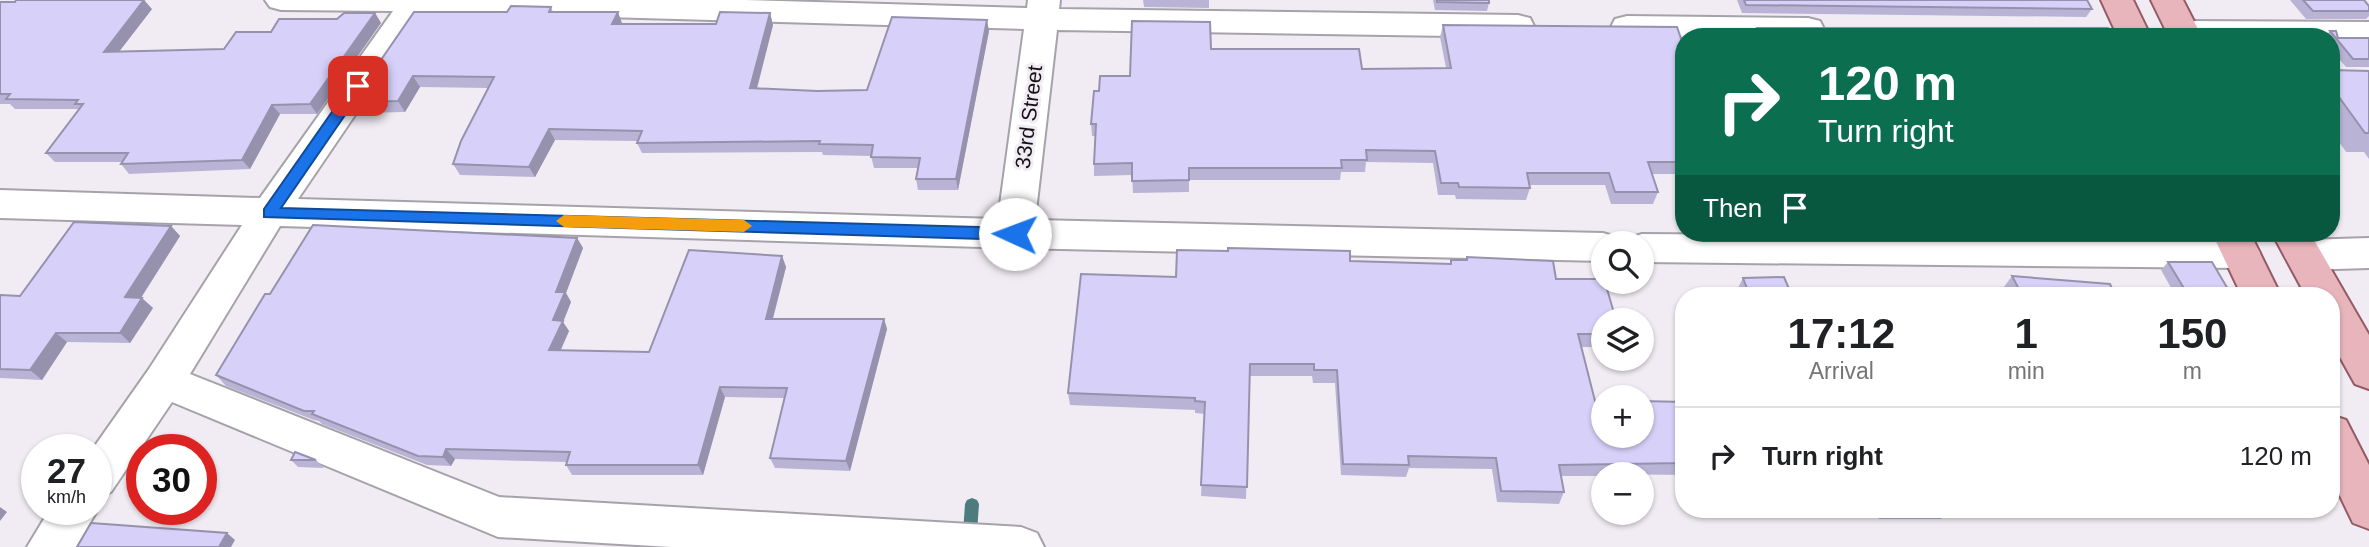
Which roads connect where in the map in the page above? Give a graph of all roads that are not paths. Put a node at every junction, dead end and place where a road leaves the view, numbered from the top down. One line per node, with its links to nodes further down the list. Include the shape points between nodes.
1 (281, 0): 2 (street)
2 (417, 0): 5 (street); 15 (street)
3 (2117, 0): 10 (main road)
4 (2167, 0): 11 (main road)
5 (1043, 9): 7 (street); 16 (street, 33rd Street)
6 (1702, 22): 8 (street); 9 (street)
7 (1552, 26)
8 (1594, 27)
9 (1822, 28)
10 (2123, 28)
11 (2182, 28)
12 (2340, 33): 13 (street)
13 (2369, 33)
14 (0, 204): 15 (street)
15 (269, 213): 16 (street); 28 (street)
16 (1015, 234): 21 (street)
17 (1747, 242): 22 (street)
18 (2000, 242): 19 (street)
19 (2236, 243): 24 (main road)
20 (2297, 244): 23 (street); 25 (main road)
21 (1591, 247)
22 (1654, 247)
23 (2369, 253)
24 (2258, 287)
25 (2321, 287)
26 (2340, 320): 27 (main road)
27 (2369, 372)
28 (164, 381): 30 (street); 33 (street, via 498,517)
29 (2340, 451): 31 (main road)
30 (112, 456)
31 (2369, 509)
32 (65, 525): 34 (street)
33 (963, 545): 35 (street)
34 (50, 547)
35 (1021, 547)

